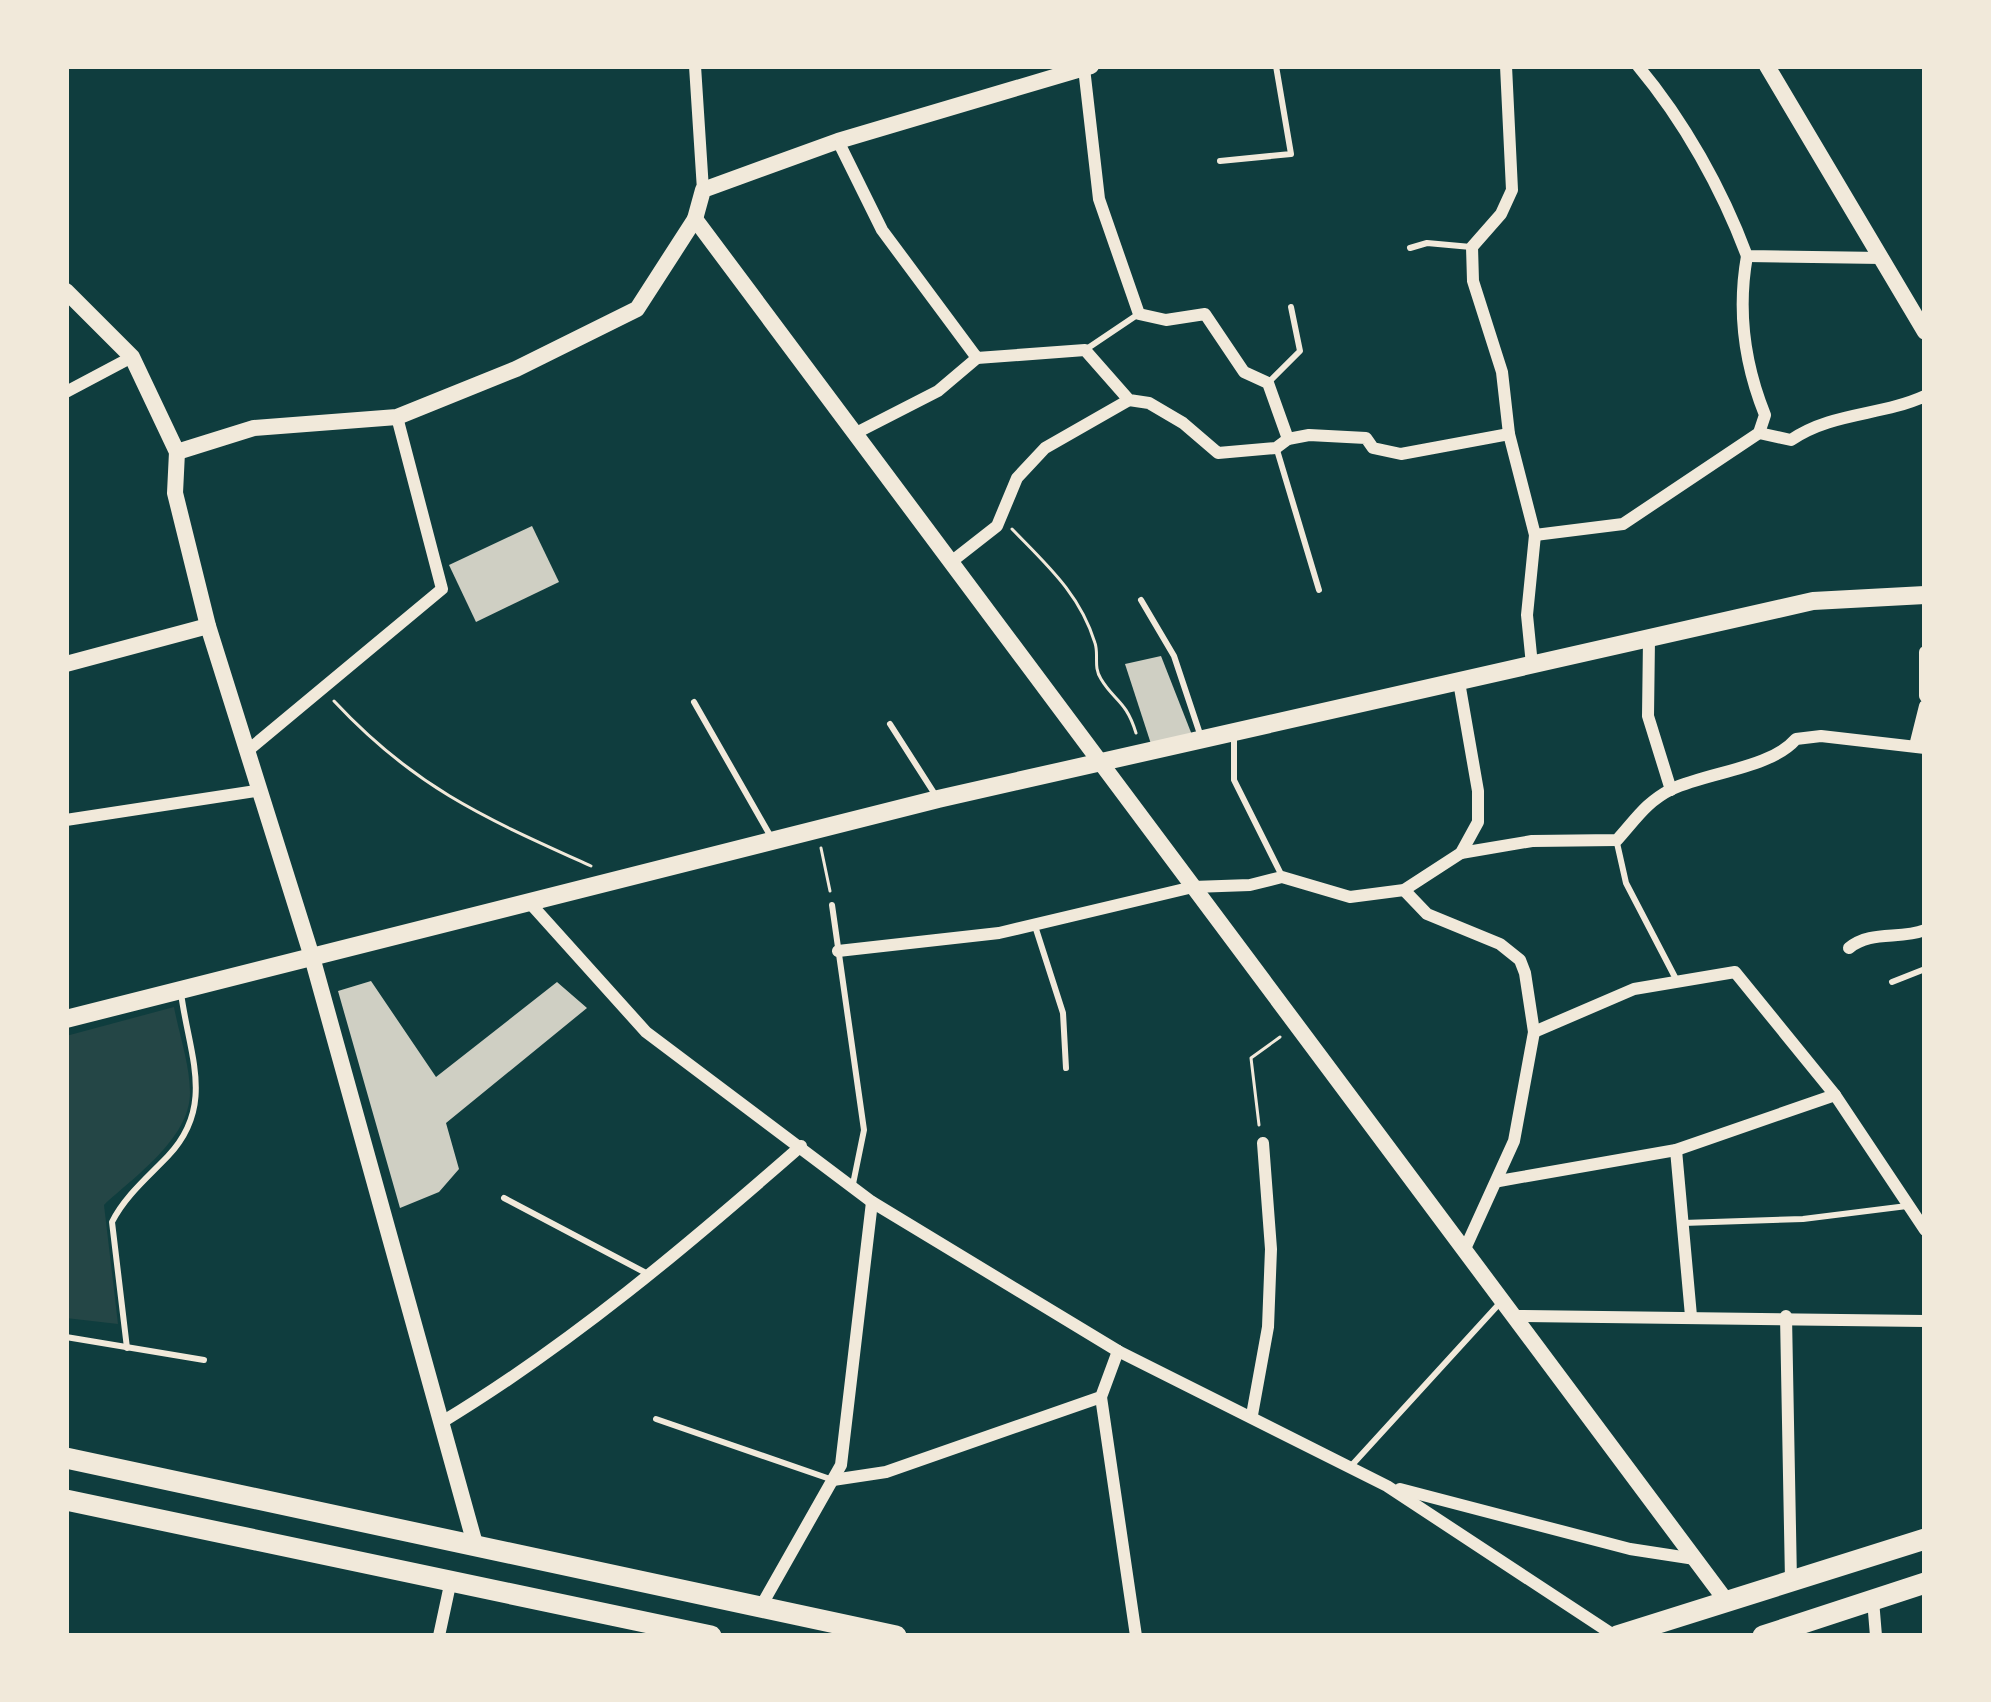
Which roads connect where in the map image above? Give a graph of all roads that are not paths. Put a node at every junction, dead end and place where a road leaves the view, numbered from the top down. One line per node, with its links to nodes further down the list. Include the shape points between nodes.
1 (695, 66): 9 (street)
2 (1276, 66): 8 (lane, via 1291,154)
3 (1506, 66): 11 (street, via 1512,190)
4 (1638, 66): 13 (street, via 1666,100)
5 (1767, 66): 14 (street)
6 (1088, 67): 7 (street); 17 (street, via 1099,199)
7 (838, 142): 9 (street); 21 (street, via 882,230)
8 (1220, 161)
9 (703, 190): 10 (street)
10 (695, 219): 26 (street, via 637,309); 28 (street)
11 (1472, 247): 12 (lane); 29 (street)
12 (1410, 248)
13 (1747, 256): 14 (street); 27 (street, via 1741,309 1766,415)
14 (1882, 258): 18 (street)
15 (66, 291): 20 (street)
16 (1291, 307): 22 (lane, via 1300,351)
17 (1139, 314): 19 (lane); 22 (street, via 1205,314 1244,372)
18 (1925, 332)
19 (1085, 350): 21 (street); 25 (street)
20 (132, 357): 23 (street); 31 (street)
21 (977, 358): 28 (street, via 938,391)
22 (1268, 383): 30 (street)
23 (66, 392)
24 (1925, 396): 27 (street, via 1892,411 1830,418 1791,440)
25 (1130, 400): 30 (street, via 1183,423 1218,453); 33 (street, via 1045,448 1018,478 1002,520)
26 (397, 417): 31 (street, via 254,428); 50 (street, via 442,590)
27 (1759, 433): 32 (street, via 1623,524)
28 (856, 434): 33 (street)
29 (1509, 434): 30 (street, via 1401,454 1373,448 1366,438); 32 (street)
30 (1282, 444): 34 (lane)
31 (177, 452): 37 (street, via 176,493)
32 (1534, 535): 41 (street)
33 (951, 562): 51 (street)
34 (1319, 590)
35 (1925, 595): 38 (main road, via 1813,601)
36 (1141, 600): 48 (lane, via 1174,656)
37 (208, 626): 40 (street); 50 (street)
38 (1649, 639): 41 (main road); 52 (street, via 1648,716)
39 (1925, 652): 43 (street)
40 (66, 664)
41 (1532, 665): 42 (main road)
42 (1459, 682): 47 (main road); 58 (street, via 1478,791 1478,822)
43 (1925, 696)
44 (694, 702): 56 (lane)
45 (1925, 706): 49 (street)
46 (890, 724): 54 (lane)
47 (1234, 733): 48 (main road); 59 (lane, via 1234,780)
48 (1202, 741): 51 (main road)
49 (1920, 747): 52 (street, via 1796,739 1783,754)
50 (245, 753): 53 (street)
51 (1100, 764): 54 (main road); 60 (street)
52 (1671, 790): 57 (street, via 1641,807)
53 (256, 791): 55 (street); 68 (street)
54 (938, 799): 56 (main road)
55 (66, 820)
56 (773, 840): 62 (main road)
57 (1617, 840): 58 (street, via 1532,841); 70 (lane, via 1626,883)
58 (1461, 853): 61 (street)
59 (1282, 877): 60 (street); 61 (street, via 1350,897)
60 (1193, 887): 64 (street); 87 (street)
61 (1403, 890): 74 (street, via 1427,914 1520,960)
62 (529, 902): 68 (main road); 78 (street, via 646,1032)
63 (832, 905): 67 (lane)
64 (1035, 925): 67 (street); 75 (lane, via 1063,1013)
65 (1925, 930): 66 (street, via 1870,937)
66 (1850, 948)
67 (838, 951): 81 (lane, via 864,1130)
68 (312, 957): 72 (main road); 101 (street)
69 (1925, 969): 71 (lane)
70 (1677, 981): 74 (street, via 1634,989); 76 (street, via 1736,972)
71 (1892, 982)
72 (181, 990): 73 (main road); 95 (lane, via 198,1108 177,1147 112,1222)
73 (66, 1018)
74 (1534, 1032): 80 (street)
75 (1066, 1067)
76 (1834, 1095): 79 (street); 84 (street)
77 (1263, 1143): 99 (street, via 1268,1328)
78 (801, 1146): 81 (street); 88 (street)
79 (1676, 1150): 80 (street); 85 (street)
80 (1499, 1180): 87 (street)
81 (853, 1184): 83 (street)
82 (504, 1198): 88 (lane)
83 (872, 1202): 96 (street); 104 (street)
84 (1909, 1206): 85 (lane); 86 (street)
85 (1683, 1222): 91 (street)
86 (1925, 1230)
87 (1465, 1251): 89 (street)
88 (646, 1273): 101 (street, via 517,1377)
89 (1502, 1301): 90 (street); 103 (lane)
90 (1517, 1316): 91 (street); 109 (street)
91 (1691, 1316): 92 (street)
92 (1786, 1316): 93 (street); 111 (street)
93 (1925, 1322)
94 (66, 1337): 95 (lane)
95 (127, 1348): 97 (lane)
96 (1118, 1352): 98 (street); 99 (street)
97 (204, 1360)
98 (1101, 1397): 104 (street, via 886,1472); 120 (street)
99 (1252, 1415): 103 (street)
100 (656, 1419): 104 (lane)
101 (442, 1423): 108 (street)
102 (66, 1458): 108 (main road)
103 (1352, 1465): 105 (street)
104 (833, 1480): 116 (street)
105 (1387, 1486): 109 (street); 121 (street)
106 (66, 1500): 110 (main road)
107 (1925, 1539): 111 (main road)
108 (475, 1544): 113 (main road)
109 (1695, 1559): 114 (street)
110 (452, 1579): 117 (main road); 118 (street)
111 (1791, 1581): 114 (main road)
112 (1925, 1582): 115 (main road)
113 (704, 1594): 116 (main road); 117 (main road, via 690,1605)
114 (1730, 1600): 121 (main road); 122 (main road, via 1762,1610 1764,1621)
115 (1873, 1600): 123 (main road); 124 (street)
116 (760, 1608): 119 (main road)
117 (703, 1634)
118 (439, 1636)
119 (896, 1636)
120 (1136, 1636)
121 (1616, 1636)
122 (1751, 1636)
123 (1763, 1636)
124 (1876, 1636)

